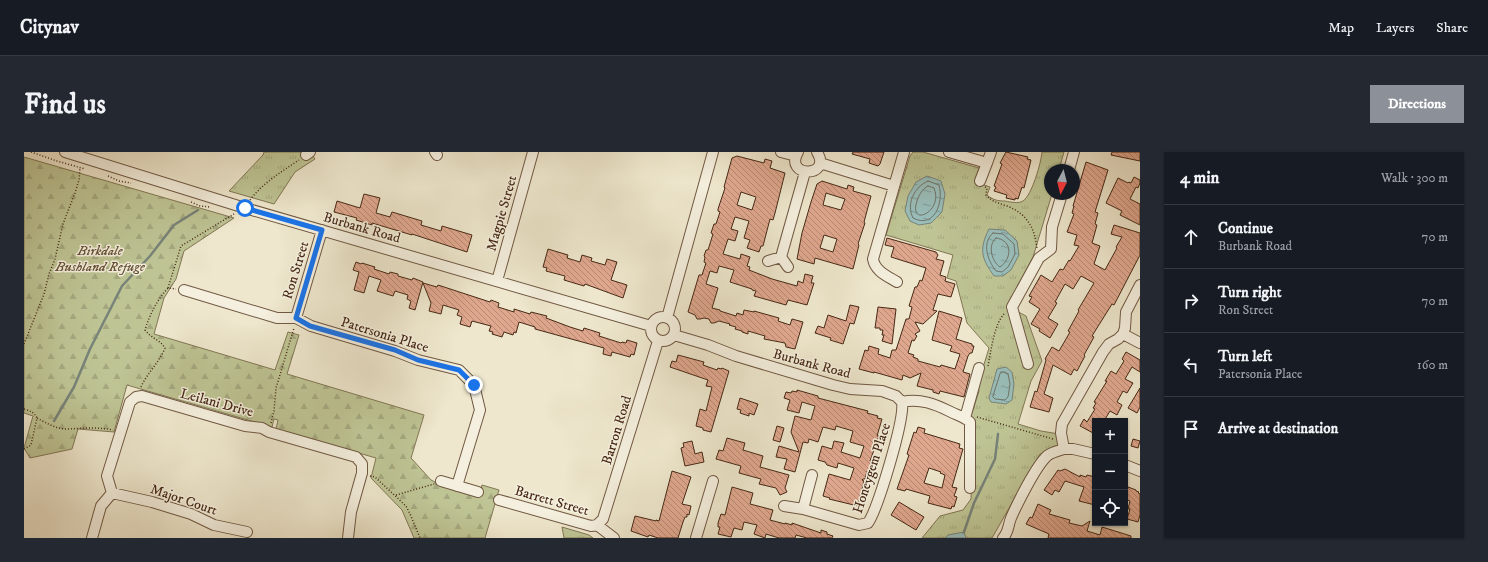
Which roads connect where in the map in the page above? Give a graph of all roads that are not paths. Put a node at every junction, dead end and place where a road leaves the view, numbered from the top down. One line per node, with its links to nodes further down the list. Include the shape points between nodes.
1 (65, 152): 18 (street, Burbank Road)
2 (533, 152): 22 (street, Magpie Street)
3 (713, 152): 27 (street)
4 (781, 152): 10 (street)
5 (817, 152): 11 (street)
6 (904, 152): 16 (street)
7 (949, 152): 12 (street)
8 (991, 152): 12 (street)
9 (1074, 152): 13 (street)
10 (797, 154): 14 (street, via 796,164)
11 (820, 163): 14 (street, via 814,171); 16 (street)
12 (987, 163): 15 (street)
13 (1071, 164)
14 (805, 172): 19 (street)
15 (980, 181)
16 (894, 186): 23 (street, via 873,259 883,274)
17 (1060, 200): 33 (street, via 1052,227 1050,249 1039,258 1011,309)
18 (322, 230): 22 (street, Burbank Road); 26 (street, Ron Street)
19 (781, 257): 20 (street); 21 (street)
20 (768, 261)
21 (788, 267)
22 (497, 281): 28 (street, Burbank Road)
23 (897, 282)
24 (1140, 286): 29 (street, via 1126,312)
25 (184, 290): 26 (street, Patersonia Place, via 277,318)
26 (296, 318): 44 (street, Patersonia Place, via 310,326 395,350 418,360 459,370 474,385 480,410)
27 (667, 318): 28 (street, via 656,320); 30 (street, via 674,325)
28 (651, 326): 31 (street, via 653,336)
29 (1123, 334): 32 (street); 37 (street, via 1103,352 1066,417 1061,429)
30 (674, 335): 31 (street, via 665,341); 35 (street, Burbank Road, via 833,385 882,391 896,396)
31 (658, 341): 51 (street, Barron Road, via 603,519)
32 (1140, 343)
33 (1028, 364)
34 (983, 368): 36 (street)
35 (902, 402): 36 (street, via 920,400); 50 (street, Honeygem Place, via 902,415 883,485 868,523 859,525)
36 (966, 416): 45 (street, via 970,422)
37 (1064, 446): 38 (street); 53 (street, via 1043,460 1010,519)
38 (1092, 453)
39 (1128, 466): 40 (street)
40 (1140, 471)
41 (812, 475): 50 (street)
42 (441, 481): 44 (street)
43 (713, 481): 57 (street)
44 (457, 486): 46 (street)
45 (970, 488)
46 (478, 492)
47 (112, 493): 52 (street, Major Court, via 152,502 214,524); 54 (street, via 101,506); 55 (street, Leilani Drive, via 107,476 130,402 136,397 149,397 356,457 362,464 362,473 351,512)
48 (498, 500): 51 (street, Barrett Street, via 591,526)
49 (784, 506): 50 (street, Honeygem Place)
50 (803, 509)
51 (597, 525): 56 (street)
52 (248, 532)
53 (1008, 537)
54 (92, 538)
55 (348, 538)
56 (614, 538)
57 (696, 538)

